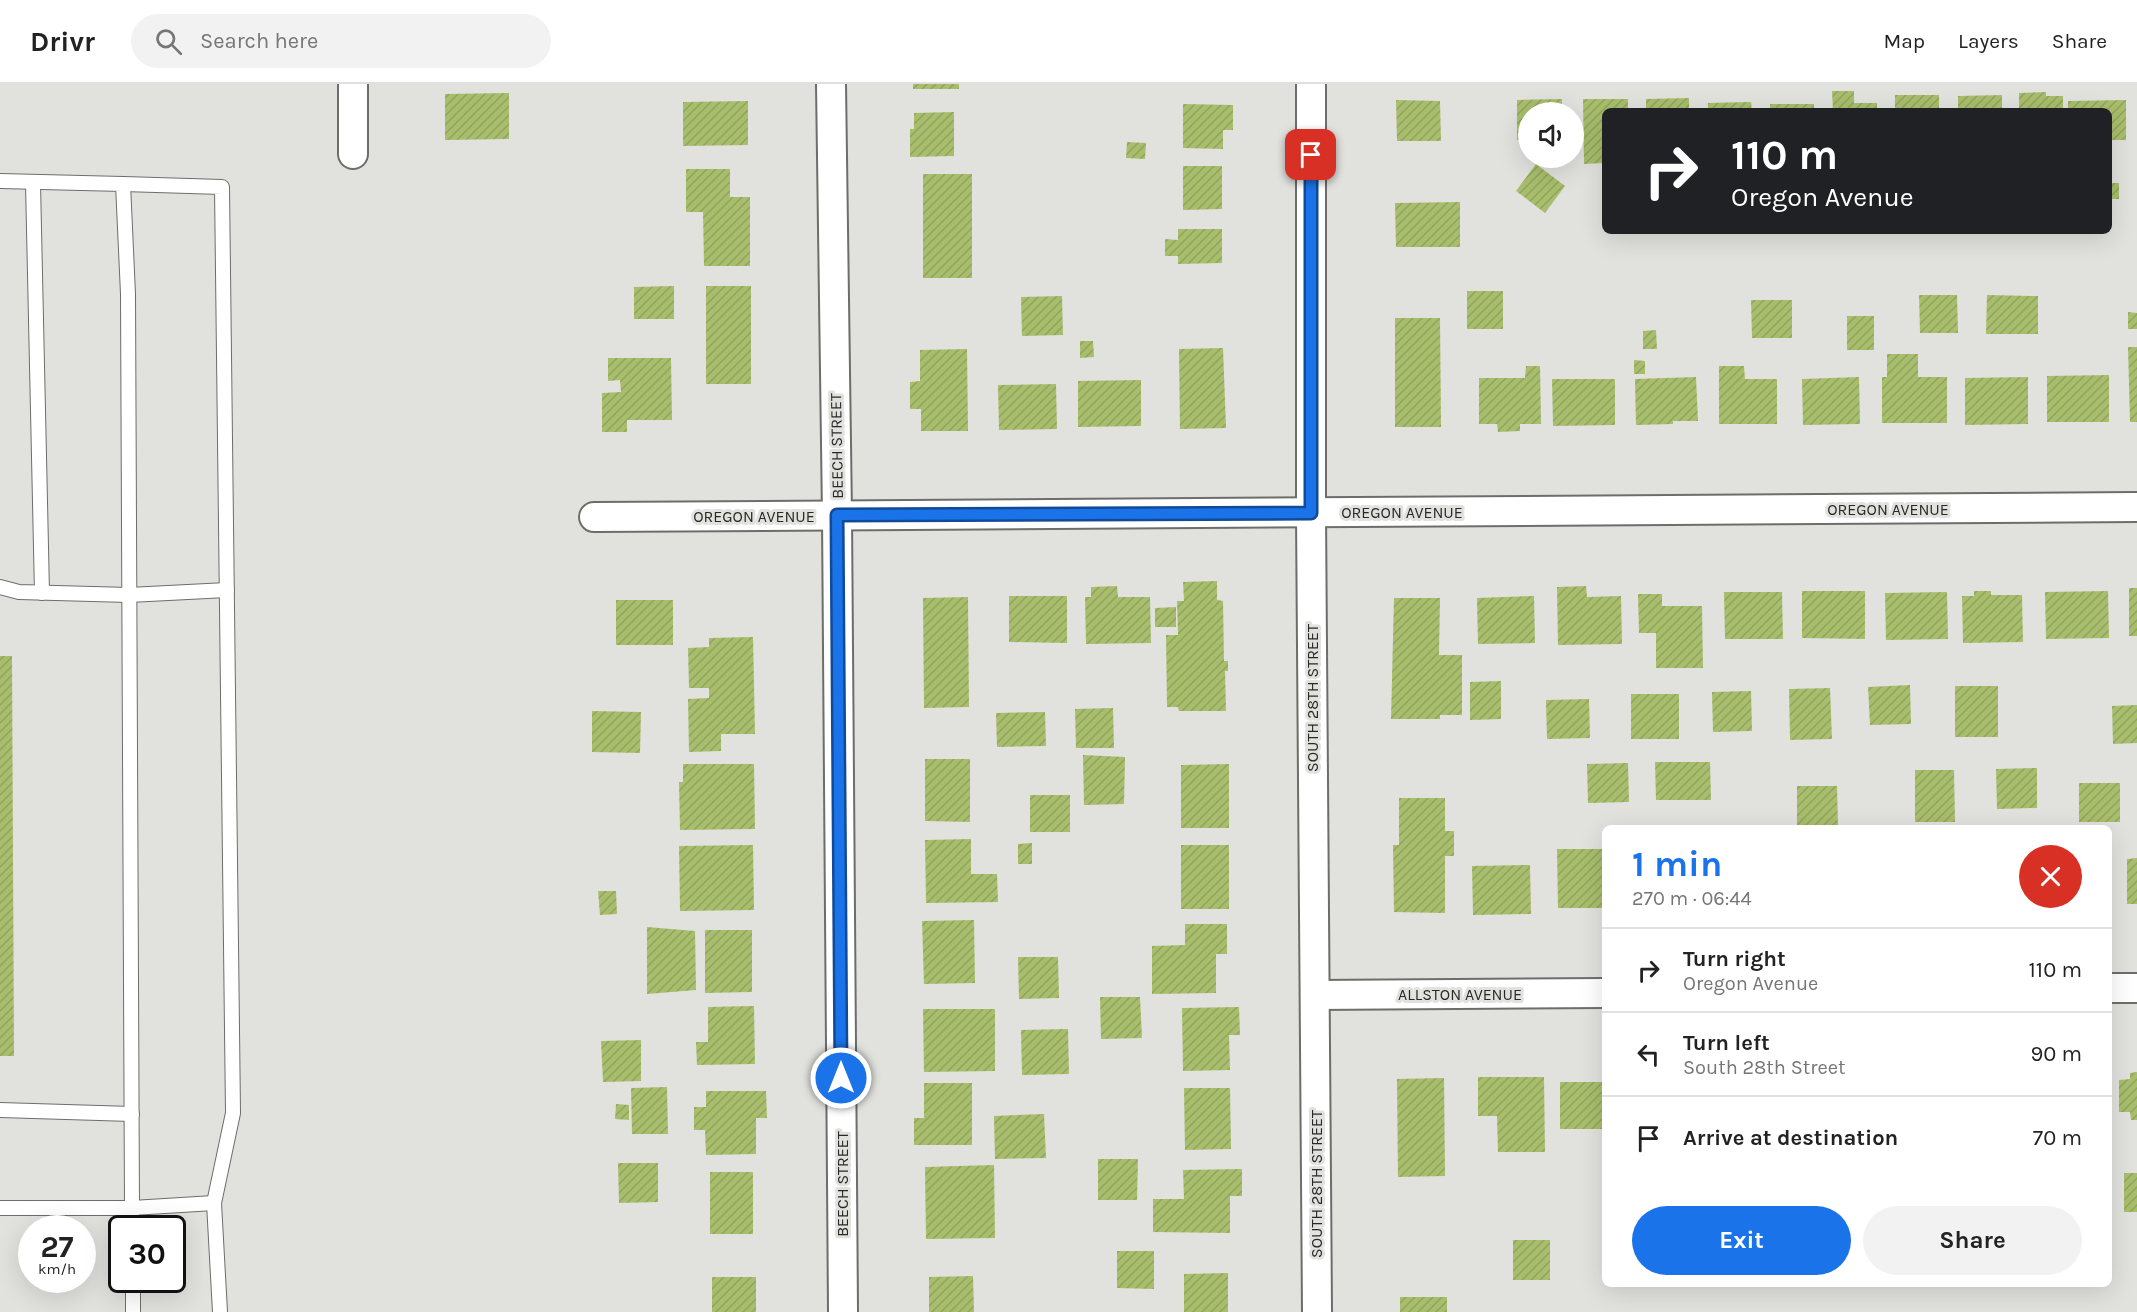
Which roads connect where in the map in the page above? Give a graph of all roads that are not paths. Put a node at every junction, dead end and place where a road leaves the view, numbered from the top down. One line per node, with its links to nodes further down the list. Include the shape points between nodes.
1 (353, 84): 4 (street)
2 (831, 84): 10 (street, BEECH STREET)
3 (1311, 84): 9 (street, SOUTH 28TH STREET)
4 (353, 154)
5 (0, 182): 6 (lane)
6 (33, 183): 7 (lane); 14 (lane)
7 (123, 184): 13 (lane, via 222,187); 15 (lane, via 128,294)
8 (2137, 507): 9 (street, OREGON AVENUE)
9 (1311, 513): 10 (street, OREGON AVENUE); 19 (street, SOUTH 28TH STREET)
10 (837, 515): 11 (street, OREGON AVENUE); 29 (street, BEECH STREET)
11 (594, 517)
12 (0, 587): 14 (lane)
13 (227, 590): 15 (lane); 22 (lane, via 232,1113)
14 (42, 593): 15 (lane)
15 (129, 595): 21 (lane)
16 (2112, 988): 17 (street)
17 (2137, 988)
18 (1602, 993): 19 (street, ALLSTON AVENUE)
19 (1315, 995): 30 (street, SOUTH 28TH STREET)
20 (0, 1110): 21 (lane)
21 (132, 1114): 24 (lane)
22 (214, 1203): 24 (lane); 28 (lane)
23 (0, 1208): 24 (lane)
24 (132, 1208): 25 (lane)
25 (132, 1215)
26 (133, 1293): 27 (lane)
27 (133, 1312)
28 (219, 1312)
29 (843, 1312)
30 (1317, 1312)

